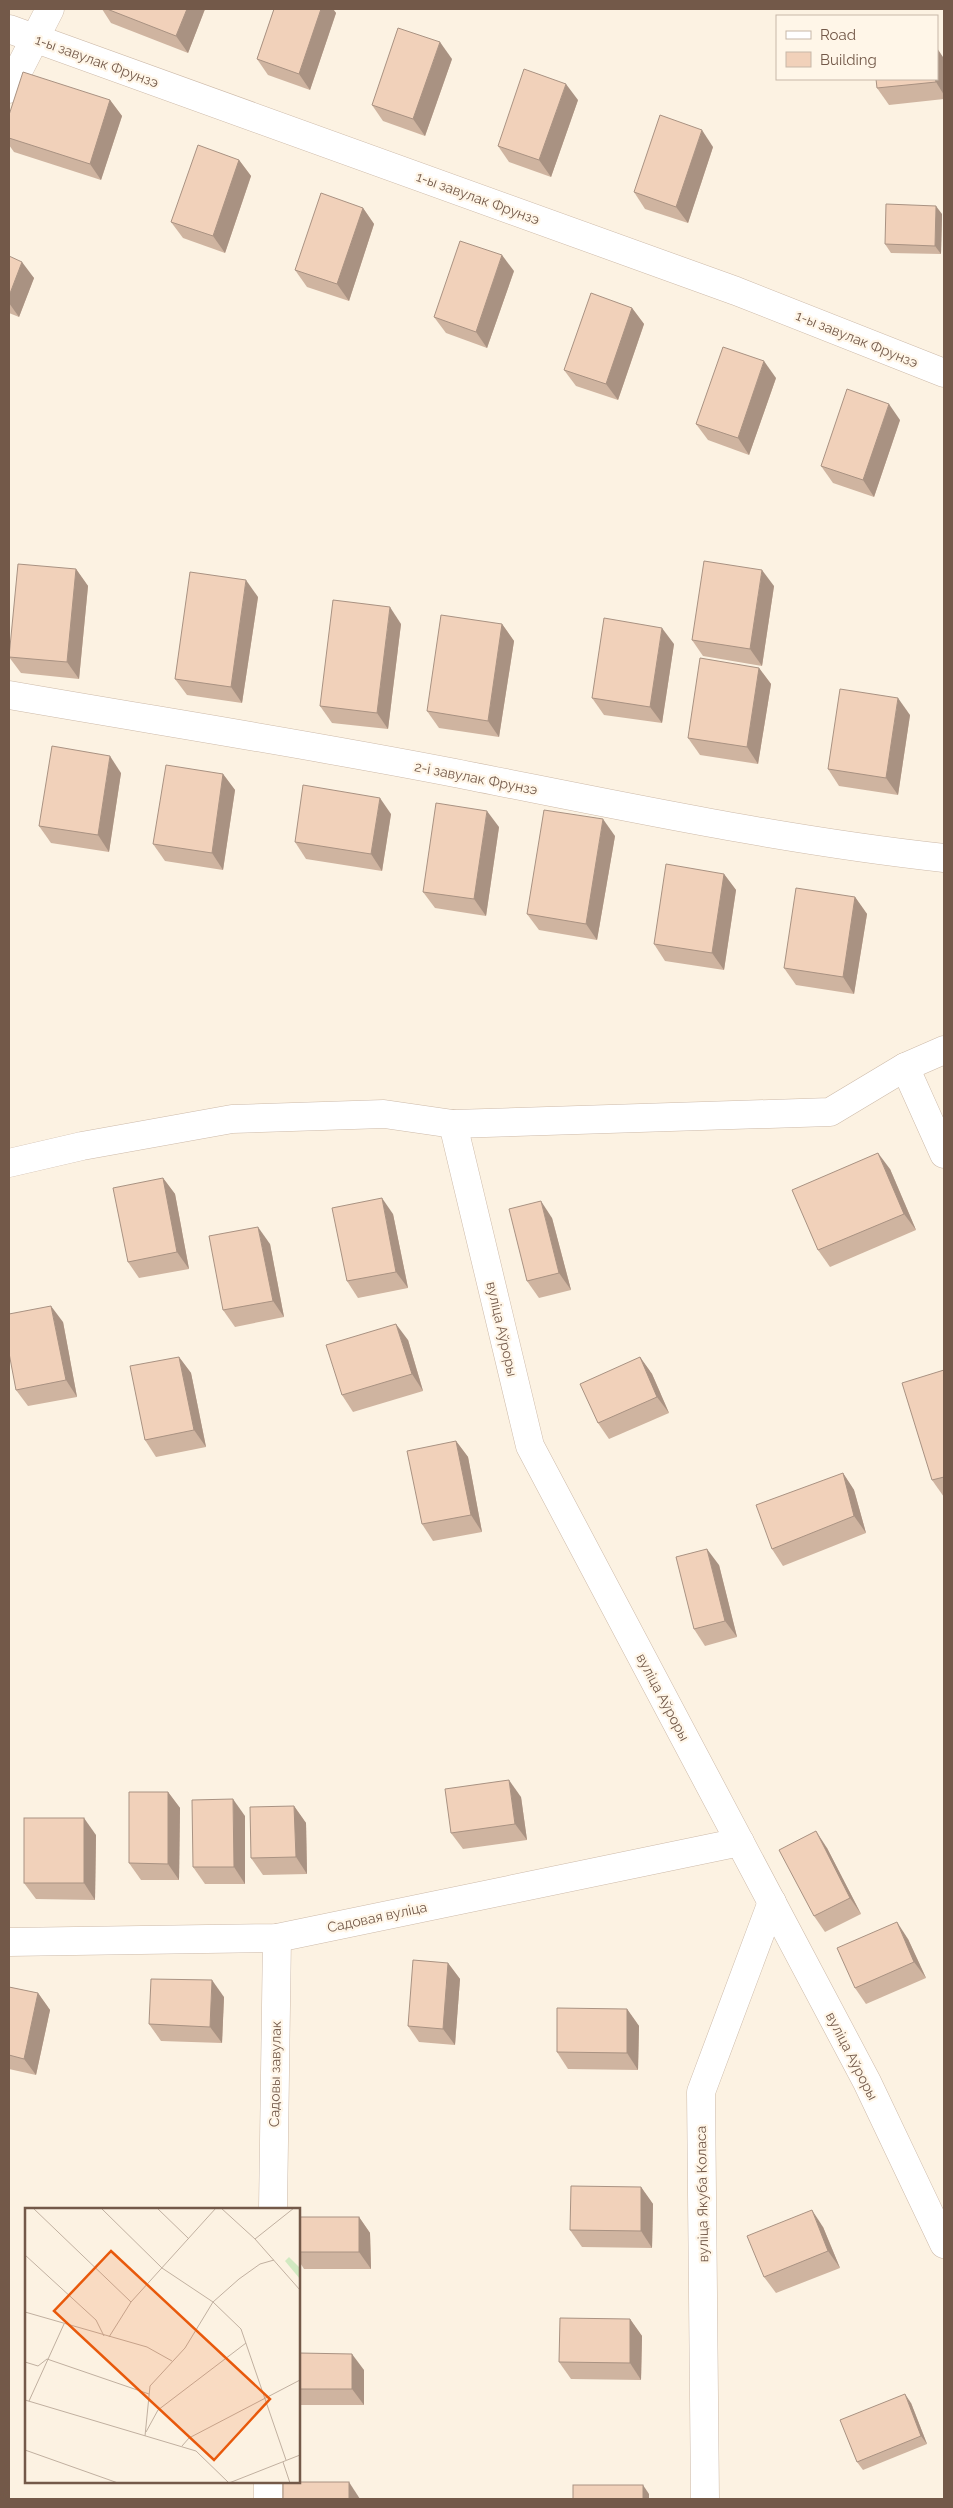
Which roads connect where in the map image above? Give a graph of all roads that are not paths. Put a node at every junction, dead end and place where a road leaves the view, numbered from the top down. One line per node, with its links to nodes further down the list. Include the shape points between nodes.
1 (50, 9): 3 (street)
2 (9, 29): 3 (street, 1-ы завулак Фрунзэ)
3 (35, 38): 4 (street); 5 (street, 1-ы завулак Фрунзэ, via 736,291)
4 (9, 89)
5 (944, 373)
6 (9, 695): 7 (street, 2-і завулак Фрунзэ, via 453,773 850,848)
7 (944, 858)
8 (944, 1050): 9 (street)
9 (904, 1067): 10 (street, via 830,1112); 11 (street)
10 (453, 1124): 12 (street, via 384,1114 232,1118); 13 (street, вуліца Аўроры, via 530,1446)
11 (944, 1154)
12 (9, 1163)
13 (740, 1842): 14 (street, вуліца Аўроры); 15 (street, Садовая вуліца)
14 (772, 1902): 18 (street, вуліца Аўроры, via 867,2082); 21 (street, вуліца Якуба Коласа, via 701,2092)
15 (277, 1938): 16 (street, Садовая вуліца); 17 (street, Садовы завулак)
16 (9, 1942)
17 (272, 2208)
18 (944, 2244)
19 (268, 2483): 20 (street)
20 (268, 2499)
21 (705, 2499)

